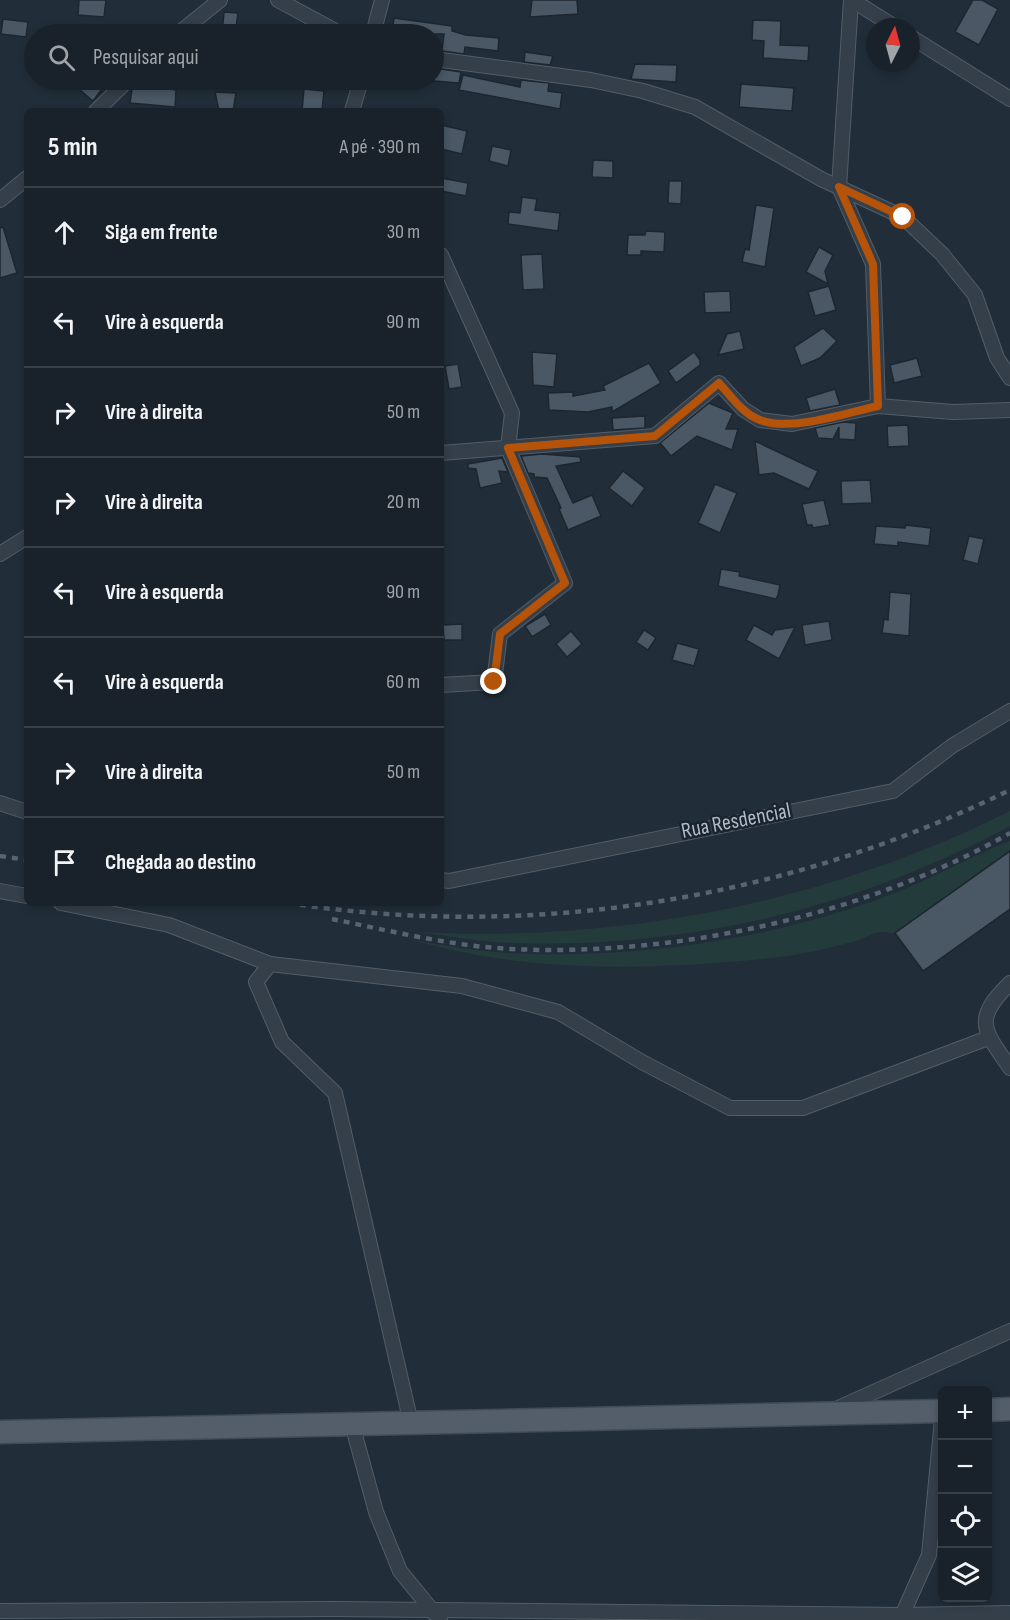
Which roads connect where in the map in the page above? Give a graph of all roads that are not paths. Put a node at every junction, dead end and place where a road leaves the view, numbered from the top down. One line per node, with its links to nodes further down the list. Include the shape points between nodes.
1 (220, 0): 6 (street)
2 (278, 0): 7 (street)
3 (382, 0): 8 (street)
4 (851, 0): 5 (street); 17 (street)
5 (880, 18)
6 (190, 24)
7 (322, 24)
8 (376, 24)
9 (920, 43): 13 (street)
10 (444, 60): 17 (street, via 591,80 685,104)
11 (118, 90): 14 (street)
12 (358, 90): 15 (street)
13 (1010, 99)
14 (99, 108)
15 (353, 108)
16 (24, 180): 18 (street)
17 (839, 187): 20 (street, via 903,217 942,254 975,295 997,358); 21 (street, via 873,264)
18 (0, 200)
19 (444, 262): 23 (street, via 513,413)
20 (1010, 378)
21 (878, 406): 22 (street, via 953,412); 23 (street, via 792,424 760,420 743,409 719,383 655,436)
22 (1010, 410)
23 (508, 448): 24 (street); 27 (street, via 565,583 500,634 494,682)
24 (444, 453)
25 (24, 539): 26 (street)
26 (0, 554)
27 (444, 685)
28 (1010, 711): 31 (street, Rua Resdencial, via 952,746 893,791)
29 (0, 803): 30 (street)
30 (24, 811)
31 (444, 880)
32 (0, 891): 33 (street)
33 (24, 895)
34 (76, 906): 35 (street, via 169,925)
35 (270, 964): 37 (street, via 462,986 558,1012 730,1108 803,1108); 44 (street, via 256,982 282,1042 334,1093)
36 (1010, 983): 37 (street, via 992,1001 986,1017)
37 (988, 1038): 38 (street)
38 (1010, 1068)
39 (1010, 1331): 43 (street)
40 (1010, 1409): 41 (main road)
41 (992, 1410)
42 (938, 1411): 43 (main road)
43 (826, 1413): 44 (main road)
44 (411, 1423): 45 (main road)
45 (352, 1424): 46 (main road); 50 (street, via 376,1512 400,1571)
46 (0, 1432)
47 (940, 1440): 51 (street, via 929,1555)
48 (0, 1611): 50 (street)
49 (1010, 1613): 51 (street)
50 (437, 1615): 51 (street)
51 (901, 1618)

